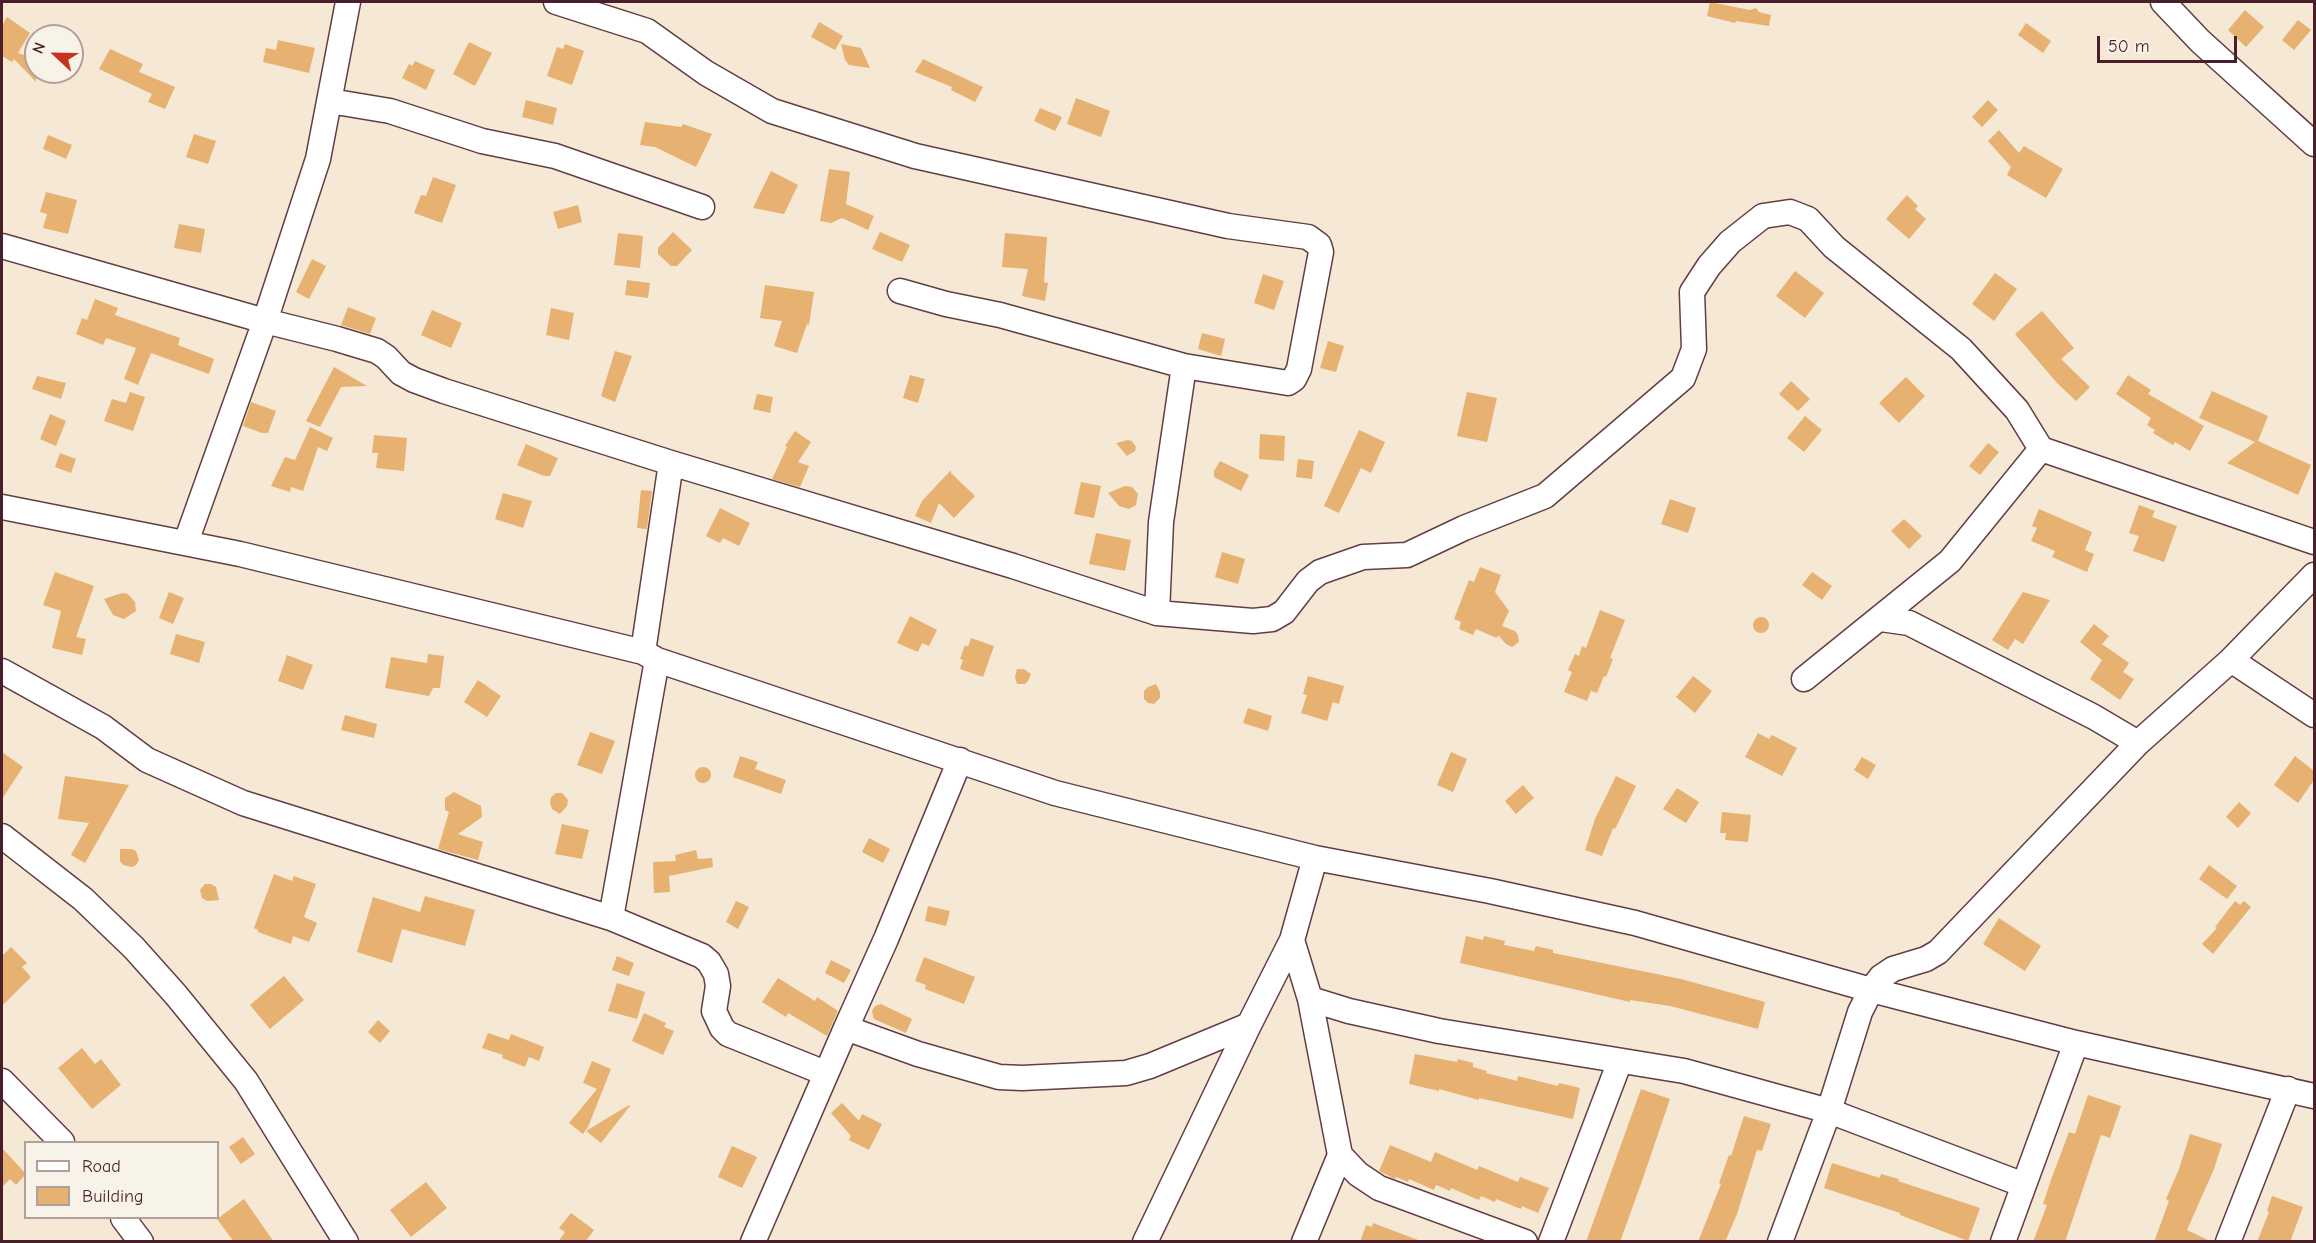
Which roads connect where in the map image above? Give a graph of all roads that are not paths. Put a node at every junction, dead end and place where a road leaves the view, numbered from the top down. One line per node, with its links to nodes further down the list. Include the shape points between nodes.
1 (348, 2): 4 (street)
2 (555, 2): 10 (street, via 647,31 706,73 772,111 794,118 915,156 1228,226 1308,237 1319,245 1321,252 1294,379 1288,383)
3 (2163, 2): 5 (street, via 2200,41)
4 (330, 101): 6 (street, via 390,111 482,141 555,156); 9 (street, via 318,159)
5 (2314, 144)
6 (702, 207)
7 (2, 246): 9 (street)
8 (900, 291): 10 (street)
9 (265, 321): 12 (street, via 377,351 414,380); 14 (street)
10 (1184, 366): 17 (street, via 1161,522)
11 (2041, 449): 15 (street); 17 (street, via 2017,410 1961,349 1834,248 1808,219 1790,212 1763,216 1730,242 1692,292 1694,349 1683,378 1545,496 1407,555 1363,557 1320,572 1284,612 1272,619); 18 (street, via 1950,561)
12 (671, 463): 17 (street); 19 (street)
13 (2, 507): 14 (street)
14 (186, 542): 19 (street)
15 (2314, 542)
16 (2314, 575): 20 (street)
17 (1156, 613)
18 (1881, 619): 22 (street); 24 (street, via 1909,623)
19 (650, 656): 25 (street); 28 (street)
20 (2231, 660): 23 (street); 24 (street)
21 (2, 671): 28 (street, via 103,727 147,760 243,803)
22 (1804, 680)
23 (2314, 715)
24 (2138, 743): 30 (street, via 1938,952 1893,969)
25 (960, 760): 27 (street, via 1055,793); 33 (street)
26 (2, 836): 46 (street, via 83,899 176,995 246,1081)
27 (1314, 858): 29 (street); 30 (street, via 1635,923)
28 (611, 918): 36 (street, via 709,962 718,986 714,1011 728,1034)
29 (1292, 940): 31 (street); 32 (street)
30 (1871, 990): 34 (street); 40 (street, via 1860,1012)
31 (1310, 999): 35 (street, via 1438,1031); 42 (street)
32 (1249, 1025): 33 (street, via 1126,1073 1022,1078 999,1077); 48 (street)
33 (846, 1028): 36 (street)
34 (2076, 1042): 38 (street); 43 (street)
35 (1620, 1061): 40 (street, via 1684,1071); 51 (street)
36 (825, 1073): 47 (street)
37 (2, 1081): 41 (street)
38 (2288, 1089): 39 (street); 54 (street)
39 (2314, 1096)
40 (1829, 1111): 43 (street); 52 (street)
41 (60, 1141)
42 (1340, 1155): 49 (street); 50 (street, via 1379,1188)
43 (2025, 1185): 53 (street)
44 (124, 1219): 45 (street)
45 (141, 1242)
46 (346, 1242)
47 (753, 1242)
48 (1145, 1242)
49 (1304, 1242)
50 (1525, 1242)
51 (1551, 1242)
52 (1780, 1242)
53 (2003, 1242)
54 (2228, 1242)

